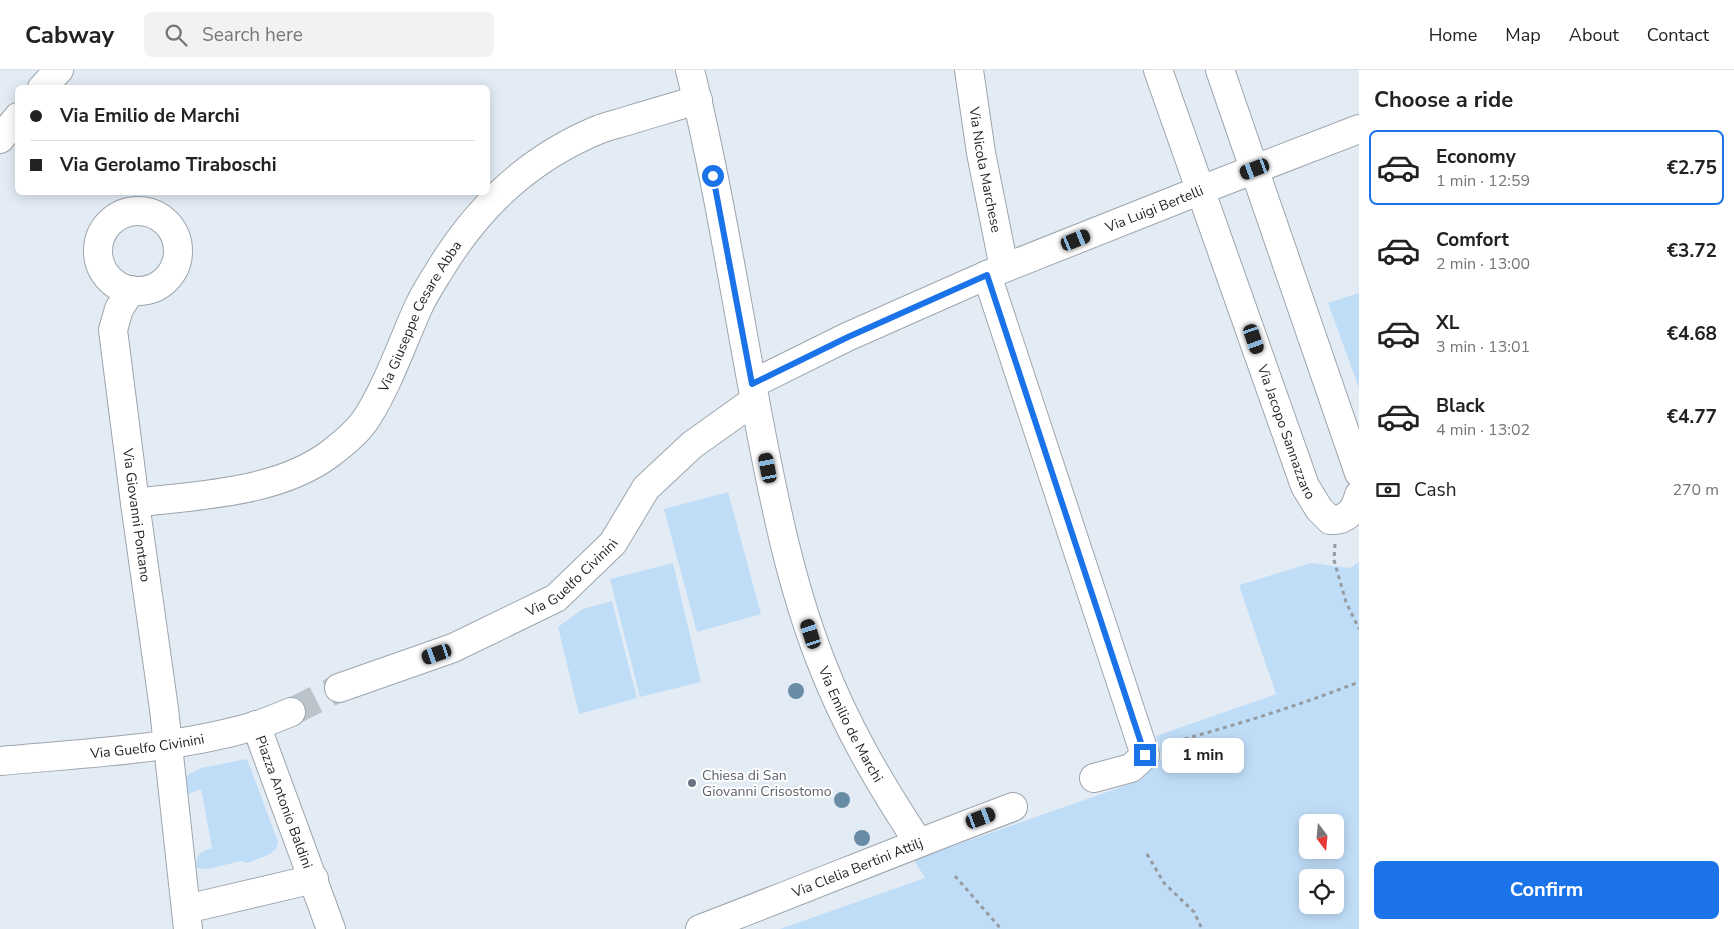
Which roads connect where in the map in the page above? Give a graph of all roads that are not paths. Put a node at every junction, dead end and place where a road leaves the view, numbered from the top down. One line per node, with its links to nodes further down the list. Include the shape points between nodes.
1 (60, 70): 6 (street)
2 (690, 70): 7 (street, Via Emilio de Marchi)
3 (969, 70): 13 (street, Via Nicola Marchese)
4 (1158, 70): 12 (street, Via Jacopo Sannazzaro)
5 (1220, 70): 11 (street)
6 (45, 85)
7 (698, 100): 15 (street, Via Emilio de Marchi); 18 (street, Via Giuseppe Cesare Abba, via 601,129 573,142 541,160 484,209 459,240 421,301 368,416 356,432 330,454 308,468 255,486)
8 (15, 121): 10 (street)
9 (1359, 129): 11 (street, Via Luigi Bertelli)
10 (0, 138)
11 (1255, 169): 12 (street, Via Luigi Bertelli); 16 (street)
12 (1201, 190): 13 (street, Via Luigi Bertelli); 17 (street, Via Jacopo Sannazzaro, via 1305,486 1322,514 1330,520 1348,516)
13 (995, 272): 15 (street, Via Luigi Bertelli, via 848,337); 24 (street, Via Nicola Marchese, via 1145,755 1131,768)
14 (130, 290): 18 (street, Via Giovanni Pontano, via 119,309 114,330)
15 (753, 392): 19 (street, Via Guelfo Civinini, via 646,488 613,543 556,598 453,648); 26 (street, Via Emilio de Marchi, via 789,563 820,658 854,738)
16 (1359, 473)
17 (1359, 495)
18 (135, 502): 22 (street, Via Giovanni Pontano)
19 (339, 688)
20 (291, 712): 21 (street, Via Guelfo Civinini)
21 (256, 725): 22 (street, Via Guelfo Civinini); 27 (street, Piazza Antonio Baldini)
22 (167, 745): 23 (street, Via Guelfo Civinini); 28 (street, Piazza Antonio Baldini)
23 (0, 761)
24 (1094, 778)
25 (1013, 806): 26 (street, Via Clelia Bertini Attilj)
26 (918, 842): 30 (street, Via Clelia Bertini Attilj)
27 (314, 879): 28 (street, Piazza Antonio Baldini); 29 (street, Piazza Antonio Baldini)
28 (187, 919)
29 (331, 929)
30 (700, 929)

